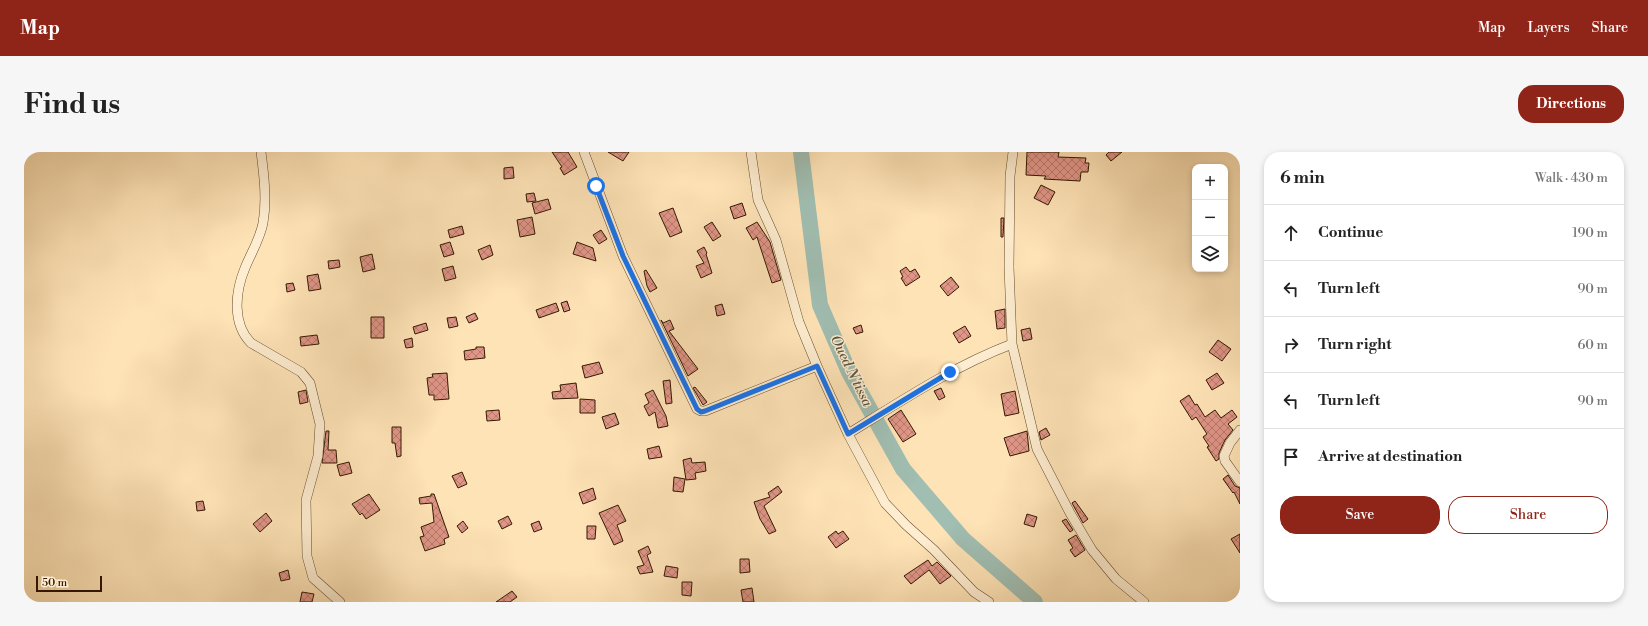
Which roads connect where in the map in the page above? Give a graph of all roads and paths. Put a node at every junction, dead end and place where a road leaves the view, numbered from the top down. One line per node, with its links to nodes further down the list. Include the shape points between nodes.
1 (261, 152): 10 (street, via 264,184 263,222 239,287 240,327 252,343 301,372 310,383 320,424 318,456 306,500 306,556 313,578)
2 (584, 152): 6 (street, via 623,256 697,409 705,411)
3 (751, 152): 6 (street, via 758,200 776,240 799,322)
4 (1013, 152): 5 (street, via 1010,176 1009,267)
5 (1012, 344): 8 (street, via 950,372); 12 (street, via 1037,450 1092,550 1116,579)
6 (817, 366): 8 (street)
7 (1240, 430): 9 (street, via 1224,456)
8 (848, 434): 11 (street, via 885,503 974,592)
9 (1240, 482)
10 (340, 602)
11 (989, 602)
12 (1144, 602)

